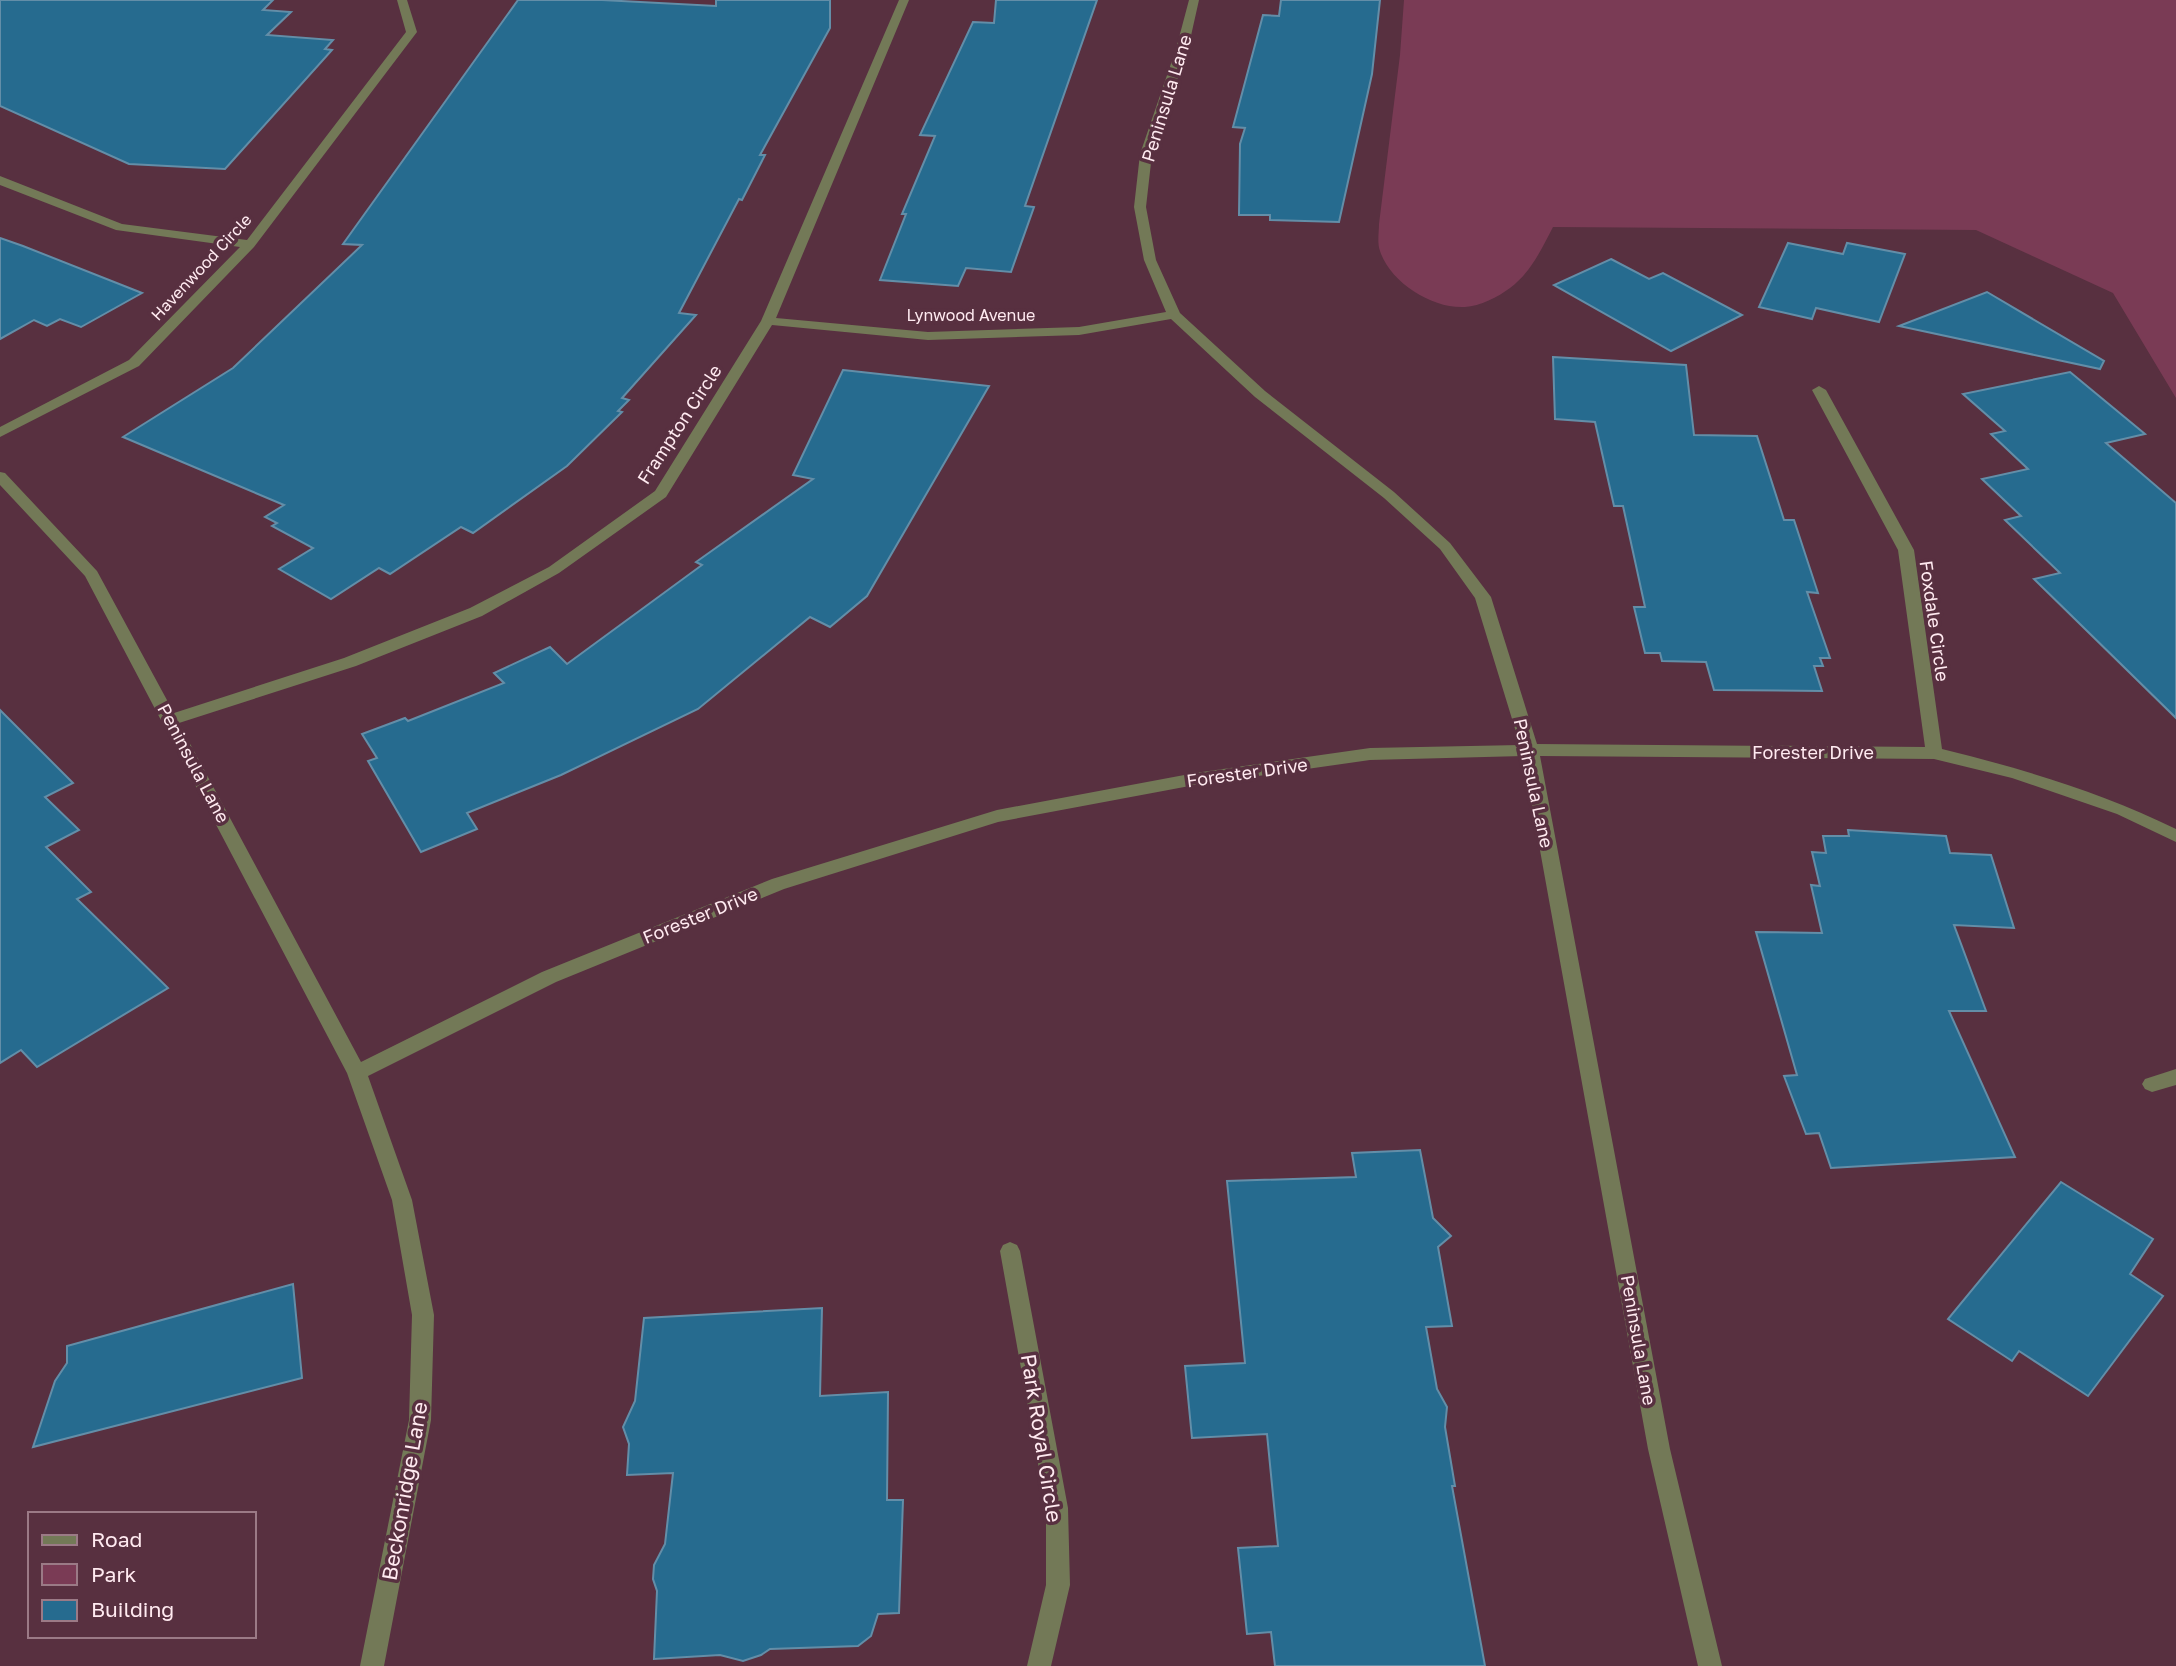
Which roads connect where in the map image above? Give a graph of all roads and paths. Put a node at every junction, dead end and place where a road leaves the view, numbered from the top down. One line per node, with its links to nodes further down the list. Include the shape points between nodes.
1 (402, 0): 5 (street, Havenwood Circle, via 412,32)
2 (904, 0): 7 (street, Frampton Circle)
3 (1194, 0): 6 (street, Peninsula Lane, via 1146,154 1140,207 1150,260)
4 (0, 180): 5 (street, via 120,227)
5 (250, 244): 9 (street, Havenwood Circle, via 134,363)
6 (1174, 315): 7 (street, Lynwood Avenue, via 1079,331 928,336); 12 (street, Peninsula Lane, via 1260,394 1389,495 1445,546 1483,597)
7 (768, 321): 11 (street, Frampton Circle, via 661,494 554,570 476,612 351,662)
8 (1819, 390): 13 (street, Foxdale Circle, via 1906,550)
9 (0, 433)
10 (0, 476): 11 (street, Peninsula Lane, via 92,574)
11 (171, 720): 15 (street, Peninsula Lane)
12 (1530, 750): 13 (street, Forester Drive); 15 (street, Forester Drive, via 1370,754 1195,779 997,816 778,884 549,977); 21 (street, Peninsula Lane, via 1659,1449)
13 (1934, 752): 14 (street, Forester Drive, via 2015,773 2123,810)
14 (2176, 836)
15 (357, 1073): 19 (street, Beckonridge Lane, via 402,1200 423,1315 420,1420)
16 (2176, 1077): 17 (street)
17 (2152, 1084)
18 (1010, 1251): 20 (street, Park Royal Circle, via 1057,1508 1058,1585)
19 (372, 1666)
20 (1039, 1666)
21 (1710, 1666)

